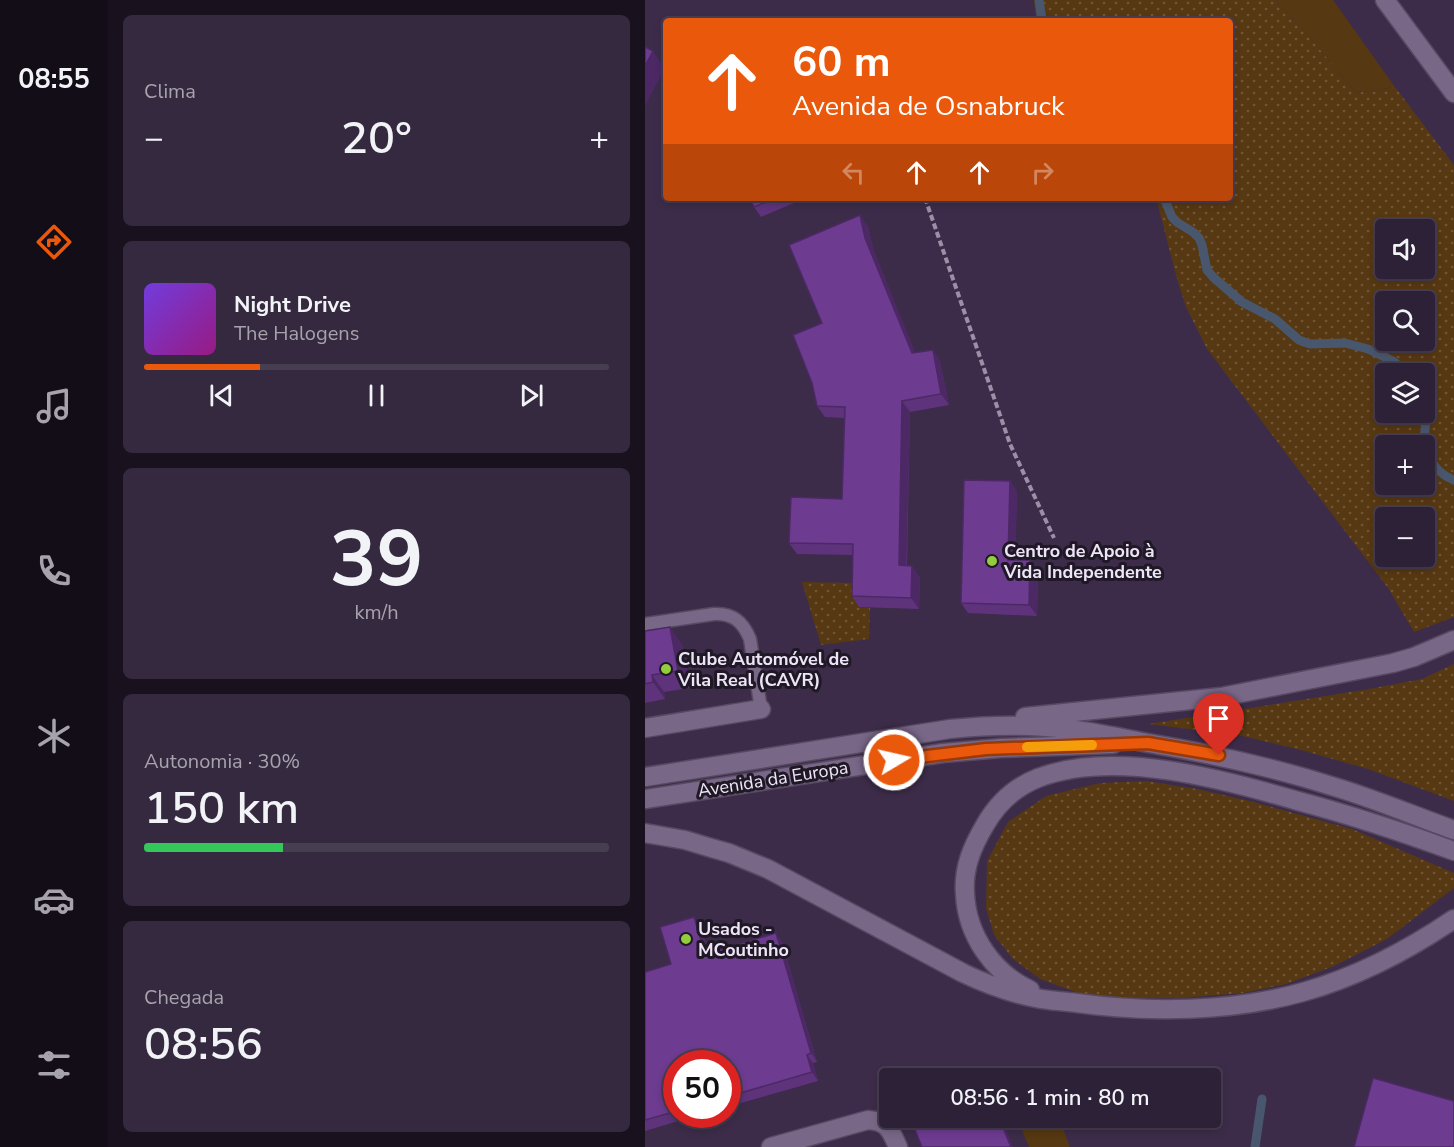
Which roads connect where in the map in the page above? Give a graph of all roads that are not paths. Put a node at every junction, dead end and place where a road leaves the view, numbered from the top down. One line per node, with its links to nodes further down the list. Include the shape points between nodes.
1 (1385, 0): 2 (main road)
2 (1454, 93)
3 (645, 624): 5 (lane, via 723,613 732,616 750,639)
4 (1454, 640): 7 (main road, via 1393,663 1221,698)
5 (762, 709): 6 (main road)
6 (645, 728)
7 (949, 729): 8 (main road, Avenida da Europa, via 1047,727); 9 (main road, Avenida da Europa)
8 (1148, 743): 10 (main road, Avenida da Europa, via 917,756); 11 (main road, via 1219,755 1297,775)
9 (645, 777)
10 (645, 799)
11 (1454, 830)
12 (645, 833): 15 (main road, via 685,840 768,869 990,985 1037,998)
13 (1454, 851): 15 (main road, via 1347,814 1218,780 1127,767 1083,768 1038,778 1002,801 988,819 968,859 965,903 979,943 1004,974 1036,993)
14 (1454, 919): 15 (main road, via 1362,971 1269,1000 1177,1009)
15 (1071, 1002)
16 (771, 1147): 17 (main road, via 868,1120 888,1127)
17 (898, 1147)

